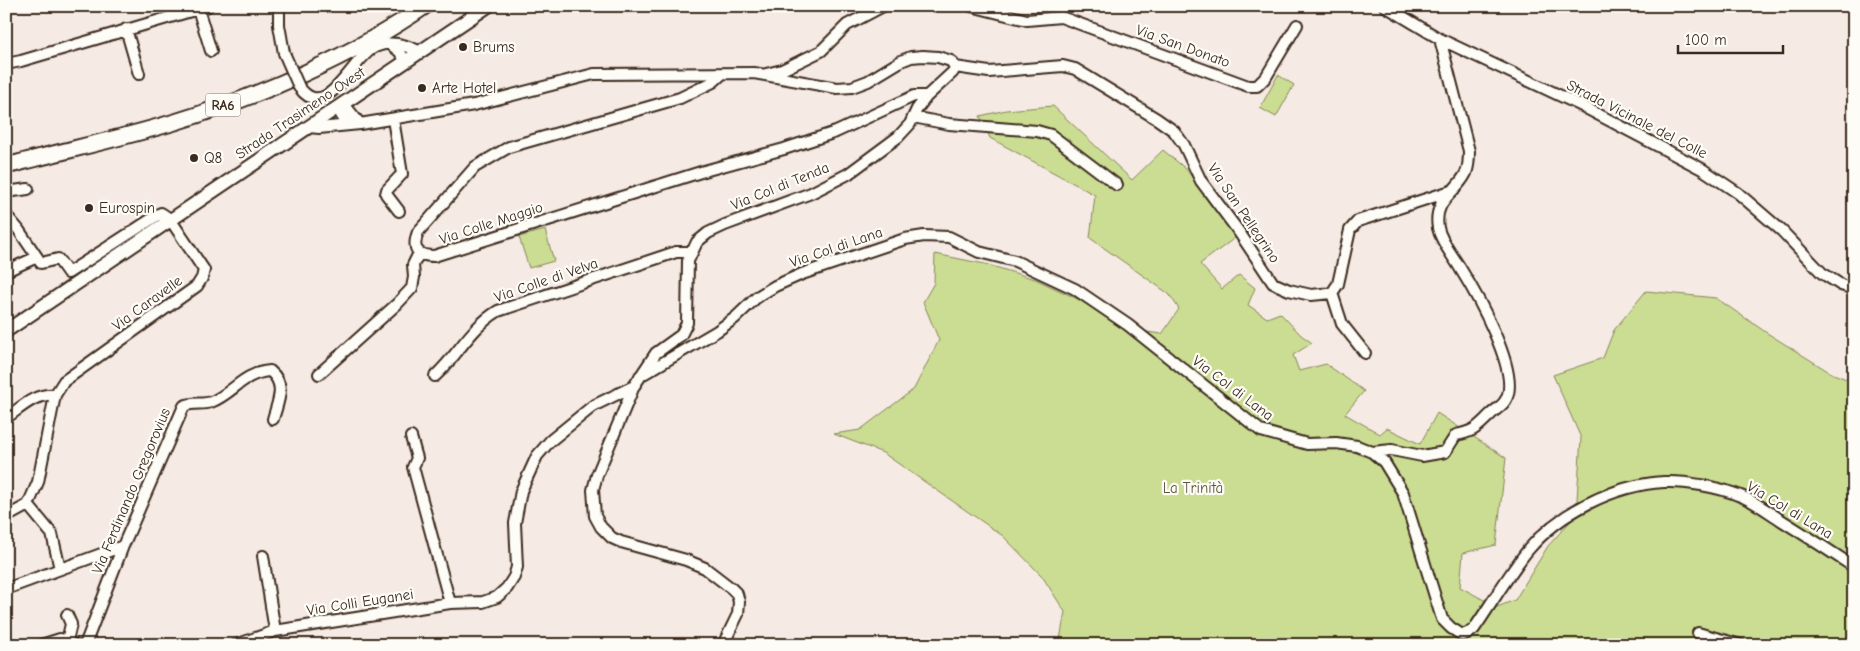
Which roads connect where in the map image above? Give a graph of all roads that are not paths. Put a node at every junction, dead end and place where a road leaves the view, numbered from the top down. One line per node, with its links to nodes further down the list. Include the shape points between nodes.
1 (208, 6): 9 (street)
2 (279, 6): 13 (street, bridge, via 284,53 299,87 311,97 328,95 373,47)
3 (410, 6): 28 (highway, RA6, via 321,56 218,99 170,115)
4 (425, 6): 29 (highway, RA6, via 334,58 268,88 174,122)
5 (488, 6): 15 (main road, Strada Trasimeno Ovest)
6 (883, 6): 21 (street, via 848,25 821,51 782,70)
7 (971, 6): 10 (street, Via San Donato, via 1027,20 1061,18 1248,86 1257,86 1266,77)
8 (1385, 6): 12 (street, Strada Vicinale del Colle)
9 (198, 9): 11 (street); 14 (street)
10 (1297, 25)
11 (126, 29): 17 (street); 19 (street)
12 (1440, 39): 32 (street, via 1469,151 1466,174); 41 (street, Strada Vicinale del Colle, via 1584,107 1702,169 1738,193 1782,231 1822,273)
13 (390, 44): 15 (street, via 405,45); 16 (street)
14 (211, 51)
15 (420, 52): 16 (main road, Strada Trasimeno Ovest)
16 (406, 61): 23 (main road, Strada Trasimeno Ovest)
17 (6, 64)
18 (955, 67): 21 (street, via 951,61 938,57 911,57 868,81 837,88); 22 (street, Via Col di Tenda); 42 (street, Via San Pellegrino, via 989,72 1063,66 1076,69 1174,131 1201,181 1273,283 1311,295)
19 (139, 74)
20 (722, 74): 21 (street); 25 (street, via 594,74 489,102); 38 (street, Via Colle Maggio, via 714,82 680,98 509,147 475,167 418,232 415,246)
21 (763, 74)
22 (928, 96): 24 (street, Via Col di Tenda); 38 (street, Via Colle Maggio, via 914,96 836,132 784,149 434,256)
23 (340, 105): 26 (street, via 339,113); 27 (main road, Strada Trasimeno Ovest)
24 (913, 118): 30 (street, via 1051,134); 37 (street, Via Col di Tenda, via 898,137 848,174 811,193 708,233)
25 (392, 119): 26 (street); 34 (street, via 402,174 386,194)
26 (355, 124): 27 (street)
27 (309, 127): 36 (main road, Strada Trasimeno Ovest)
28 (6, 157)
29 (6, 166)
30 (1117, 185)
31 (28, 189): 33 (street)
32 (1451, 191): 42 (street, via 1358,221 1350,230 1338,284); 53 (street, via 1441,202 1437,213 1438,229 1472,287 1504,356 1509,386 1506,400 1471,432 1456,435 1444,452 1422,456 1392,450)
33 (6, 192)
34 (399, 210)
35 (6, 215): 39 (street)
36 (170, 219): 39 (street, via 161,213 68,273 58,259 45,263); 43 (main road, Strada Trasimeno Ovest); 49 (street, Via Caravelle, via 204,270 197,286 64,381)
37 (691, 252): 46 (street, Via Colle di Velva, via 676,252 498,311 483,320); 47 (street, via 687,270 687,323 681,335 656,354)
38 (419, 253): 45 (street, via 413,266 412,288)
39 (37, 257): 40 (street)
40 (6, 271)
41 (1854, 289)
42 (1332, 293): 44 (street, via 1342,324)
43 (6, 331)
44 (1365, 354)
45 (319, 374)
46 (435, 376)
47 (640, 376): 48 (street); 53 (street, Via Col di Lana, via 717,331 775,286 906,239 949,237 979,252 1015,261 1075,288 1128,324 1261,431 1307,444 1336,443)
48 (634, 386): 61 (street, Via Colli Euganei, via 593,406 550,441 537,456 521,491 515,523 517,567 507,588 484,602); 69 (street, via 597,475 593,490 595,516 612,538 686,560 705,568 731,588 736,594 738,614)
49 (55, 395): 50 (street, via 34,398); 54 (street, Via Caravelle, via 38,482)
50 (6, 418)
51 (273, 420): 56 (street, Via Ferdinando Gregorovius, via 281,388 278,378 270,371 258,372 209,403 184,406)
52 (412, 438): 61 (street, via 417,458 412,468)
53 (1372, 452): 58 (street, Via Col di Lana, via 1384,462 1403,493 1442,619 1462,635 1474,629 1544,533 1584,506 1641,485 1665,482 1709,486 1739,495)
54 (28, 504): 55 (street); 59 (street, via 52,534)
55 (6, 517)
56 (123, 546): 59 (street); 67 (street, Via Ferdinando Gregorovius)
57 (263, 556): 63 (street)
58 (1854, 567)
59 (60, 568): 60 (street)
60 (6, 589)
61 (450, 603): 63 (street, Via Colli Euganei)
62 (67, 615): 65 (street, via 71,624)
63 (275, 631): 68 (street, Via Colli Euganei)
64 (1698, 633): 70 (street)
65 (71, 643): 66 (street, via 60,639)
66 (41, 645)
67 (85, 645)
68 (236, 645)
69 (723, 645)
70 (1741, 645)

